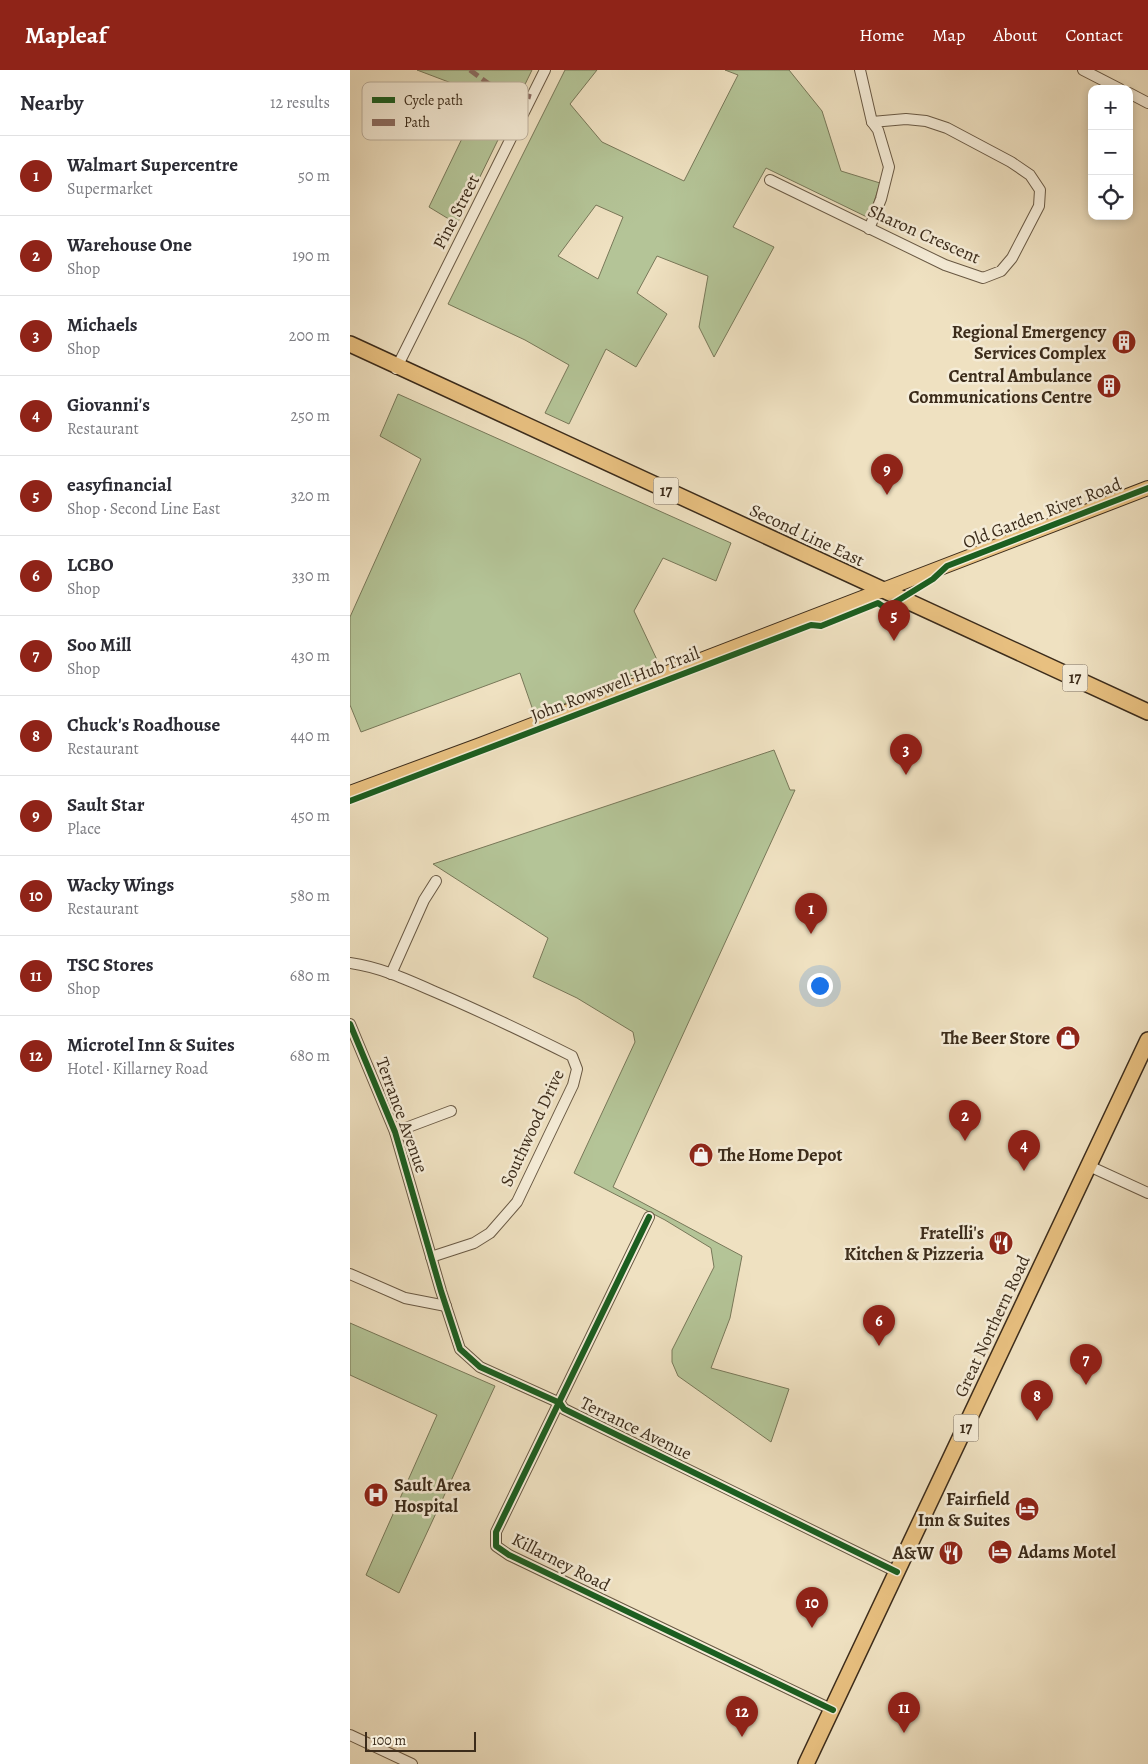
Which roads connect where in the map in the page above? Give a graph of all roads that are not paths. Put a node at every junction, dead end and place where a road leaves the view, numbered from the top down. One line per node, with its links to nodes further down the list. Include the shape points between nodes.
1 (545, 70): 7 (street, Pine Street)
2 (860, 70): 8 (street)
3 (1083, 70): 4 (street)
4 (1112, 85)
5 (1133, 95): 6 (street)
6 (1148, 103)
7 (528, 104)
8 (872, 122): 11 (street, via 878,130 889,167); 11 (street, Sharon Crescent, via 906,119 947,128 1011,162 1030,175 1040,190 1039,206 1012,258 1001,272 983,278 945,265)
9 (510, 140): 13 (street, Pine Street)
10 (770, 180): 11 (street, Sharon Crescent)
11 (869, 229)
12 (350, 345): 13 (highway, Second Line East / 17)
13 (397, 367): 15 (highway, Second Line East / 17)
14 (1148, 488): 15 (main road, Old Garden River Road)
15 (883, 590): 16 (highway, Second Line East / 17); 17 (main road, Old Garden River Road)
16 (1148, 712)
17 (350, 793)
18 (436, 881): 20 (street, via 424,900)
19 (350, 963): 20 (street, Southwood Drive)
20 (391, 974): 28 (street, Southwood Drive, via 480,1011 572,1056 577,1069 573,1084 517,1202 490,1232 474,1243)
21 (350, 1024): 24 (street, Terrance Avenue)
22 (1148, 1040): 25 (highway, Great Northern Road / 17)
23 (451, 1111): 24 (street)
24 (395, 1132): 28 (street, Terrance Avenue)
25 (1089, 1166): 26 (street); 32 (highway, Great Northern Road / 17)
26 (1148, 1194)
27 (649, 1217): 31 (street, Killarney Road)
28 (432, 1257): 30 (street, Terrance Avenue)
29 (350, 1274): 30 (street, via 405,1298)
30 (446, 1306): 31 (street, Terrance Avenue, via 460,1350 480,1367)
31 (560, 1403): 32 (street, Terrance Avenue, via 564,1409); 33 (street, Killarney Road, via 496,1532 496,1546)
32 (897, 1572): 33 (highway, Great Northern Road / 17)
33 (832, 1710): 36 (highway, Great Northern Road / 17)
34 (350, 1735): 35 (street)
35 (412, 1764)
36 (806, 1764)

